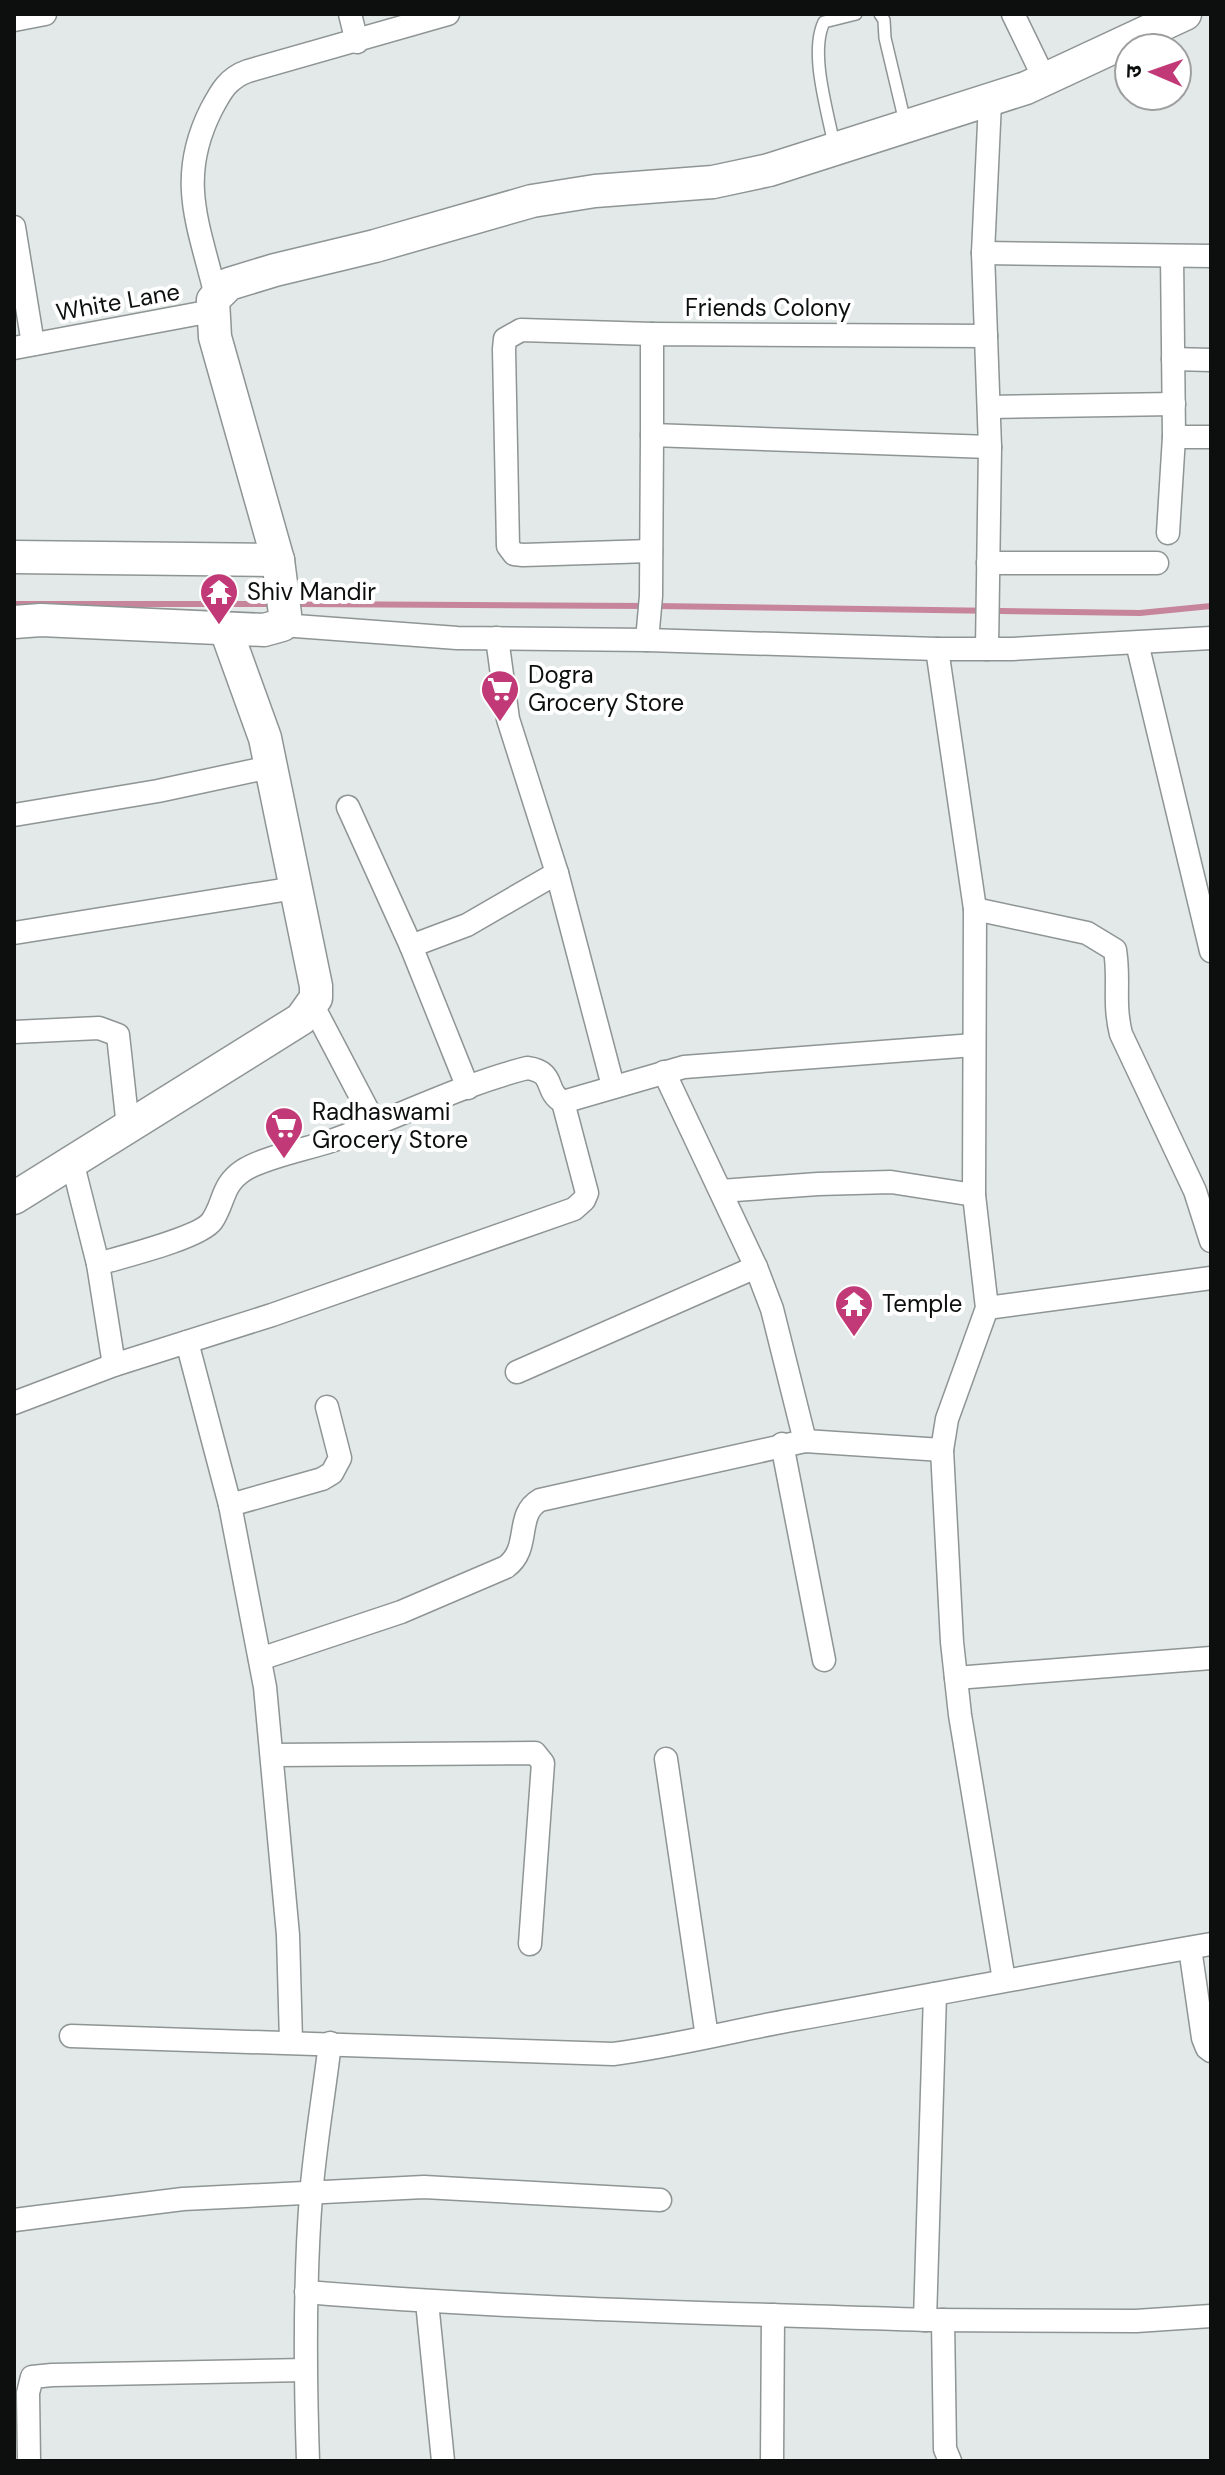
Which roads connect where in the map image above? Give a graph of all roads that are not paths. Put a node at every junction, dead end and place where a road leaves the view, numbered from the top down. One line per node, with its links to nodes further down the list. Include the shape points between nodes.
1 (45, 14): 8 (street)
2 (350, 14): 9 (street)
3 (448, 14): 9 (street)
4 (856, 14): 13 (lane, via 824,22 819,39)
5 (880, 14): 12 (lane)
6 (1013, 14): 10 (street)
7 (1185, 14): 10 (main road)
8 (14, 20)
9 (357, 42): 18 (street, via 237,75 219,95 201,133 191,176)
10 (1045, 80): 11 (main road)
11 (990, 102): 12 (main road); 15 (street)
12 (906, 127): 13 (main road)
13 (835, 149): 18 (main road, via 713,182 532,201 229,284)
14 (14, 227): 21 (street, White Lane)
15 (983, 253): 16 (street); 20 (street)
16 (1172, 256): 17 (street); 22 (street)
17 (1211, 256)
18 (214, 304): 21 (street, White Lane); 35 (main road, via 219,350)
19 (652, 334): 20 (street, Friends Colony); 26 (street, Friends Colony); 31 (street, via 521,330 505,339 504,349 508,546 514,554)
20 (986, 336): 25 (street)
21 (24, 346)
22 (1173, 359): 23 (street); 24 (street)
23 (1211, 360)
24 (1174, 404): 25 (street); 27 (street)
25 (989, 407): 29 (street)
26 (652, 435): 29 (street); 31 (street, Friends Colony)
27 (1174, 437): 28 (street); 30 (street)
28 (1211, 437)
29 (990, 447): 33 (street)
30 (1168, 533)
31 (651, 551): 36 (street, Friends Colony)
32 (14, 557): 35 (main road)
33 (988, 563): 34 (street); 44 (street)
34 (1157, 563)
35 (280, 569): 37 (main road)
36 (650, 618): 40 (street); 43 (street)
37 (284, 620): 39 (main road, via 272,630); 40 (street)
38 (14, 622): 39 (main road)
39 (226, 630): 45 (main road, via 265,738)
40 (497, 638): 48 (street, via 508,719)
41 (1211, 638): 42 (street)
42 (1137, 643): 44 (street); 53 (street)
43 (937, 649): 44 (street); 50 (street)
44 (987, 649)
45 (270, 767): 47 (street); 49 (main road)
46 (348, 807): 52 (street)
47 (14, 815)
48 (557, 873): 52 (street, via 467,925); 58 (street)
49 (295, 888): 51 (street); 54 (main road, via 316,986)
50 (975, 909): 56 (street); 67 (street, via 1087,933 1115,950 1121,1034 1195,1191)
51 (14, 933)
52 (411, 946): 59 (street)
53 (1211, 951)
54 (312, 1004): 61 (street); 62 (main road, via 301,1019)
55 (14, 1032): 62 (street, via 99,1028 118,1035)
56 (974, 1045): 57 (street); 65 (street)
57 (664, 1072): 58 (street); 64 (street)
58 (613, 1086): 60 (street)
59 (468, 1088): 60 (street, via 515,1071 539,1069); 61 (street)
60 (563, 1102): 72 (street, via 587,1193 574,1209)
61 (375, 1124): 68 (street, via 247,1168 232,1180 204,1228)
62 (128, 1127): 63 (main road)
63 (72, 1161): 66 (main road); 68 (street)
64 (721, 1191): 65 (street, via 891,1182); 69 (street)
65 (974, 1195): 71 (street)
66 (14, 1198)
67 (1211, 1241)
68 (98, 1264): 73 (street)
69 (756, 1267): 74 (street); 77 (street, via 772,1309)
70 (1211, 1278): 71 (street)
71 (987, 1308): 78 (street, via 947,1419)
72 (187, 1342): 73 (street); 79 (street)
73 (114, 1365): 75 (street)
74 (517, 1372)
75 (14, 1403)
76 (327, 1407): 79 (street, via 340,1458 332,1473)
77 (793, 1442): 78 (street); 81 (street, via 540,1500 529,1509 521,1550 506,1567 401,1612); 82 (street)
78 (942, 1450): 83 (street)
79 (230, 1505): 81 (street)
80 (1211, 1658): 83 (street)
81 (260, 1659): 84 (street)
82 (824, 1660)
83 (956, 1678): 88 (street)
84 (273, 1755): 86 (street, via 535,1753 543,1763); 92 (street)
85 (666, 1759): 91 (street)
86 (530, 1944)
87 (1200, 1946): 88 (street); 94 (street, via 1203,2038)
88 (1004, 1980): 89 (street)
89 (935, 1994): 91 (street); 102 (street)
90 (71, 2036): 92 (street)
91 (707, 2037): 93 (street, via 613,2054)
92 (291, 2041): 93 (street)
93 (330, 2043): 95 (street)
94 (1211, 2051)
95 (311, 2193): 96 (street, via 424,2187); 97 (street, via 183,2199); 98 (street)
96 (660, 2200)
97 (14, 2220)
98 (306, 2292): 99 (street); 103 (street)
99 (427, 2302): 100 (street); 106 (street)
100 (773, 2315): 102 (street); 107 (street)
101 (1211, 2316): 102 (street)
102 (934, 2320): 108 (street)
103 (305, 2370): 104 (street, via 32,2377); 105 (street)
104 (29, 2461)
105 (308, 2461)
106 (443, 2461)
107 (772, 2461)
108 (950, 2461)

